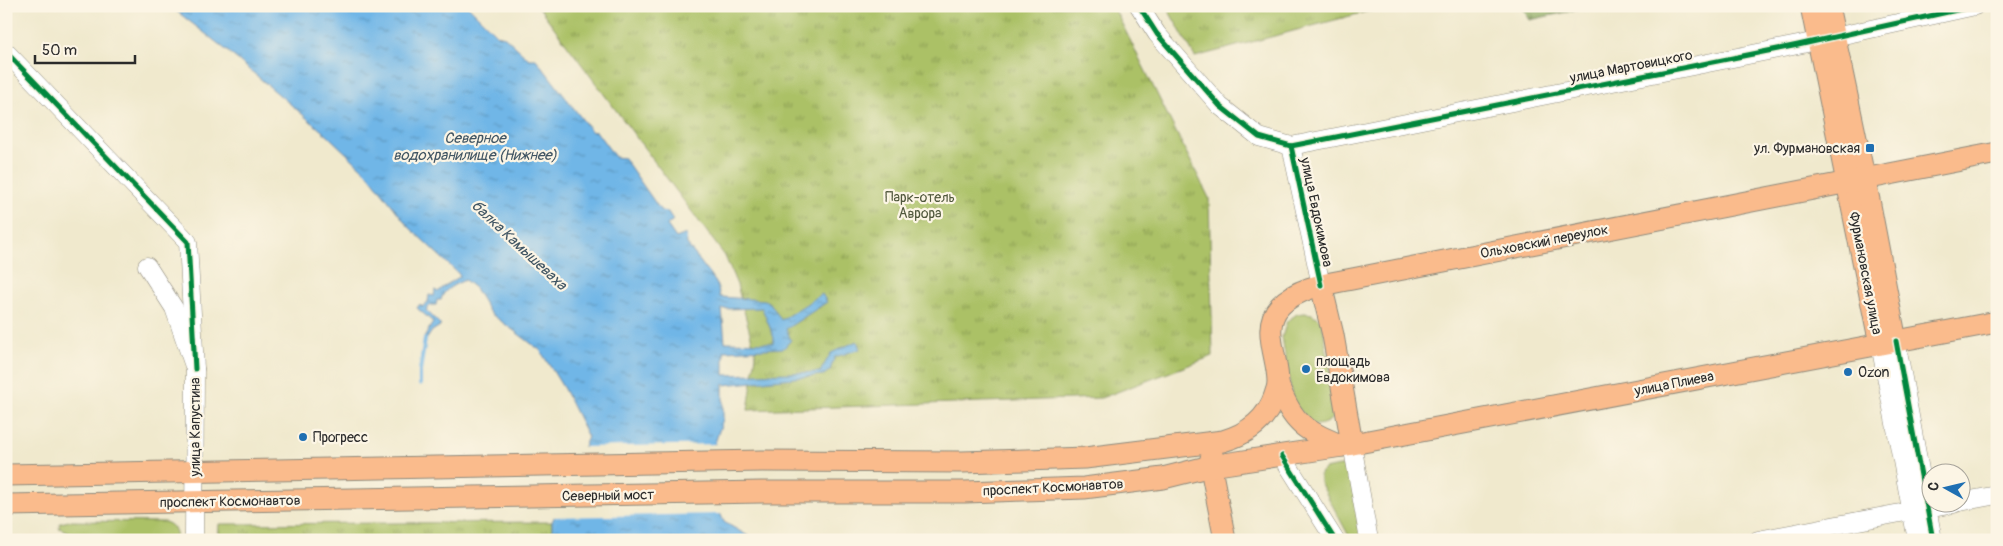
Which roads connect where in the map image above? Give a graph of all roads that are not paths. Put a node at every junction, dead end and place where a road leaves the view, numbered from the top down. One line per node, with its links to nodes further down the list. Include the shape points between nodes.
1 (1139, 6): 7 (street, улица Евдокимова, via 1157,34 1220,106 1259,138)
2 (1811, 6): 5 (main road, Фурмановская улица)
3 (1828, 6): 5 (main road, Фурмановская улица)
4 (1975, 6): 5 (street, улица Мартовицкого)
5 (1826, 38): 7 (street, улица Мартовицкого); 9 (main road, Фурмановская улица)
6 (6, 52): 14 (street, via 188,242)
7 (1291, 146): 11 (street, улица Евдокимова)
8 (1997, 153): 9 (main road, Ольховский переулок)
9 (1856, 180): 11 (main road, Ольховский переулок); 13 (main road, Фурмановская улица)
10 (147, 266): 14 (street, улица Капустина, via 174,308)
11 (1322, 285): 15 (main road, Ольховский переулок, via 1292,296 1274,315 1270,330); 18 (main road, улица Евдокимова, via 1333,335)
12 (1997, 322): 13 (main road, улица Плиева)
13 (1888, 342): 18 (main road, улица Плиева); 29 (street, Фурмановская улица)
14 (195, 369): 21 (street, улица Капустина)
15 (1278, 385): 16 (main road, Ольховский переулок, via 1267,413 1258,423); 18 (main road, via 1299,423 1320,436)
16 (1223, 441): 17 (main road, Ольховский переулок); 20 (main road, via 1212,453)
17 (1201, 444): 21 (main road, проспект Космонавтов, via 1076,459 762,461)
18 (1347, 445): 19 (main road, проспект Космонавтов); 33 (street, улица Евдокимова)
19 (1282, 456): 20 (main road, проспект Космонавтов); 32 (street)
20 (1211, 466): 23 (main road, проспект Космонавтов, via 1163,478 1084,488 965,492); 31 (main road)
21 (196, 472): 22 (main road); 27 (street, улица Капустина)
22 (6, 475)
23 (762, 492): 25 (main road, Северный мост)
24 (1997, 495): 26 (street)
25 (453, 498): 27 (main road, проспект Космонавтов)
26 (1970, 500)
27 (195, 502): 28 (main road, проспект Космонавтов); 30 (street, улица Капустина)
28 (6, 505)
29 (1919, 510): 34 (street); 35 (street, Фурмановская улица); 36 (street, Фурмановская улица)
30 (194, 540)
31 (1225, 540)
32 (1335, 540)
33 (1369, 540)
34 (1758, 540)
35 (1917, 540)
36 (1933, 540)

